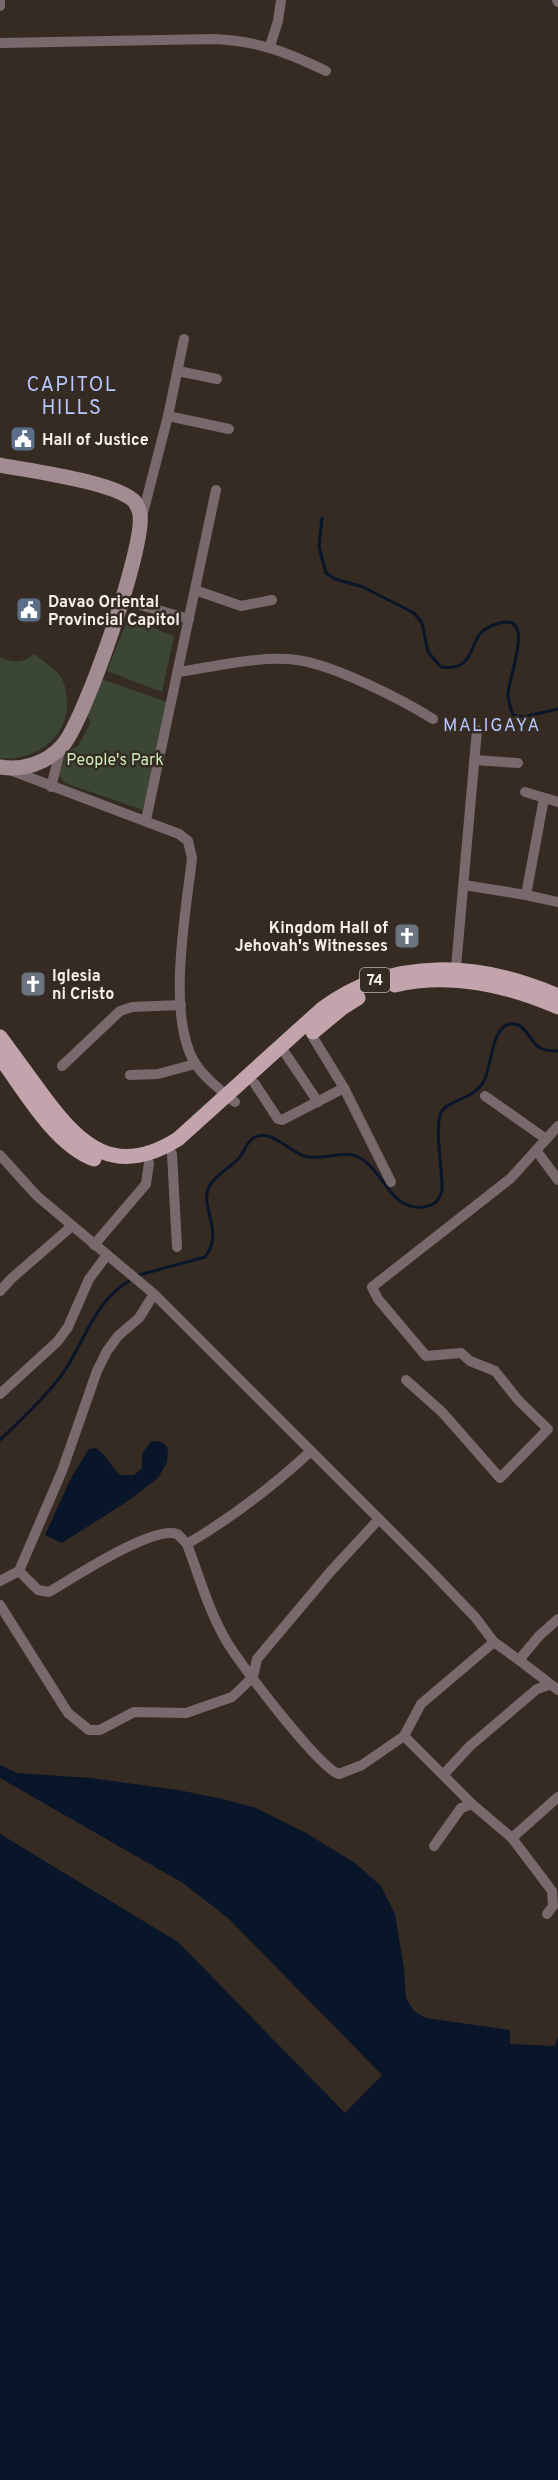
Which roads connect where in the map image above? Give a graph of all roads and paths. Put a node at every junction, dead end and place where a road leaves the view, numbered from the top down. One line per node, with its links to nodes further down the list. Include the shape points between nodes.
1 (0, 0): 3 (street)
2 (281, 0): 5 (street)
3 (0, 6)
4 (0, 43): 5 (street, via 214,39)
5 (270, 46): 6 (street)
6 (326, 71)
7 (184, 339): 8 (street)
8 (178, 370): 9 (street); 10 (street)
9 (218, 379)
10 (168, 416): 11 (street); 16 (street)
11 (229, 429)
12 (0, 465): 15 (street, via 109,487)
13 (0, 472): 15 (street, via 107,495)
14 (216, 490): 17 (street)
15 (121, 494): 16 (street, via 138,508)
16 (140, 523): 18 (street)
17 (195, 590): 19 (street, via 241,606); 20 (street)
18 (123, 600): 20 (street); 24 (street, via 78,721)
19 (272, 600)
20 (189, 619): 21 (street)
21 (178, 672): 22 (street, via 273,659 297,660 317,664 372,687); 32 (street)
22 (433, 719)
23 (477, 730): 25 (street)
24 (61, 748): 27 (street, via 35,764); 28 (street)
25 (474, 760): 26 (street); 33 (street)
26 (518, 762)
27 (2, 767): 28 (street)
28 (51, 788): 32 (street)
29 (525, 792): 30 (street)
30 (544, 798): 31 (street); 34 (street)
31 (558, 802)
32 (146, 820): 39 (street, via 188,841 192,858 181,960)
33 (464, 885): 34 (street); 36 (street)
34 (526, 895): 35 (street)
35 (558, 902)
36 (456, 975): 37 (main road, 74, via 400,972); 38 (main road, 74, via 503,977); 40 (main road, 74)
37 (364, 990): 41 (main road, 74); 43 (main road, 74, via 327,1005)
38 (558, 996)
39 (181, 1005): 45 (street, via 184,1034); 46 (street, via 120,1011)
40 (558, 1007)
41 (311, 1034): 43 (main road, 74); 49 (street)
42 (0, 1038): 51 (main road, 74, via 62,1122 79,1139 105,1153 130,1156 158,1150)
43 (284, 1051): 48 (main road, 74); 51 (main road, 74); 52 (street)
44 (0, 1057): 58 (main road, 74, via 72,1148 102,1162)
45 (195, 1064): 47 (street, via 158,1074); 51 (street)
46 (62, 1066)
47 (130, 1075)
48 (255, 1084): 51 (main road, 74); 52 (street, via 280,1120)
49 (344, 1088): 52 (street); 60 (street)
50 (485, 1096): 54 (street)
51 (231, 1099): 56 (main road, 74, via 212,1124)
52 (318, 1102)
53 (558, 1126): 54 (street)
54 (546, 1139): 55 (street)
55 (536, 1150): 59 (street); 67 (street, via 479,1205 372,1287 426,1356 461,1353 470,1362 495,1371 548,1429 500,1478 442,1413)
56 (172, 1154): 58 (main road, 74); 63 (street)
57 (0, 1155): 61 (street, via 37,1196)
58 (149, 1163): 62 (street, via 146,1184)
59 (558, 1180)
60 (392, 1182)
61 (72, 1226): 62 (street); 65 (street)
62 (94, 1245): 64 (street)
63 (177, 1246)
64 (107, 1255): 66 (street); 68 (street, via 89,1280 57,1342)
65 (0, 1291)
66 (154, 1294): 69 (street); 72 (street, via 139,1318 107,1351 62,1472)
67 (406, 1380)
68 (0, 1394)
69 (311, 1451): 70 (street); 71 (street, via 250,1504)
70 (379, 1519): 76 (street); 78 (street, via 257,1659)
71 (187, 1544): 72 (street, via 177,1534 142,1539 50,1592 38,1590); 78 (street, via 216,1621)
72 (19, 1571): 73 (street)
73 (0, 1581)
74 (0, 1605): 78 (street, via 68,1713 89,1730 100,1730 134,1712 186,1713 232,1696)
75 (558, 1619): 77 (street)
76 (494, 1642): 77 (street); 80 (street, via 421,1704)
77 (519, 1660): 79 (street)
78 (253, 1677): 80 (street, via 280,1714 333,1772 346,1772 362,1765)
79 (554, 1687): 81 (street, via 537,1689 470,1746)
80 (404, 1736): 81 (street)
81 (444, 1774): 83 (street)
82 (558, 1797): 84 (street)
83 (472, 1804): 84 (street); 85 (street, via 461,1808)
84 (512, 1839): 86 (street, via 552,1891 553,1906)
85 (434, 1846)
86 (547, 1914)

